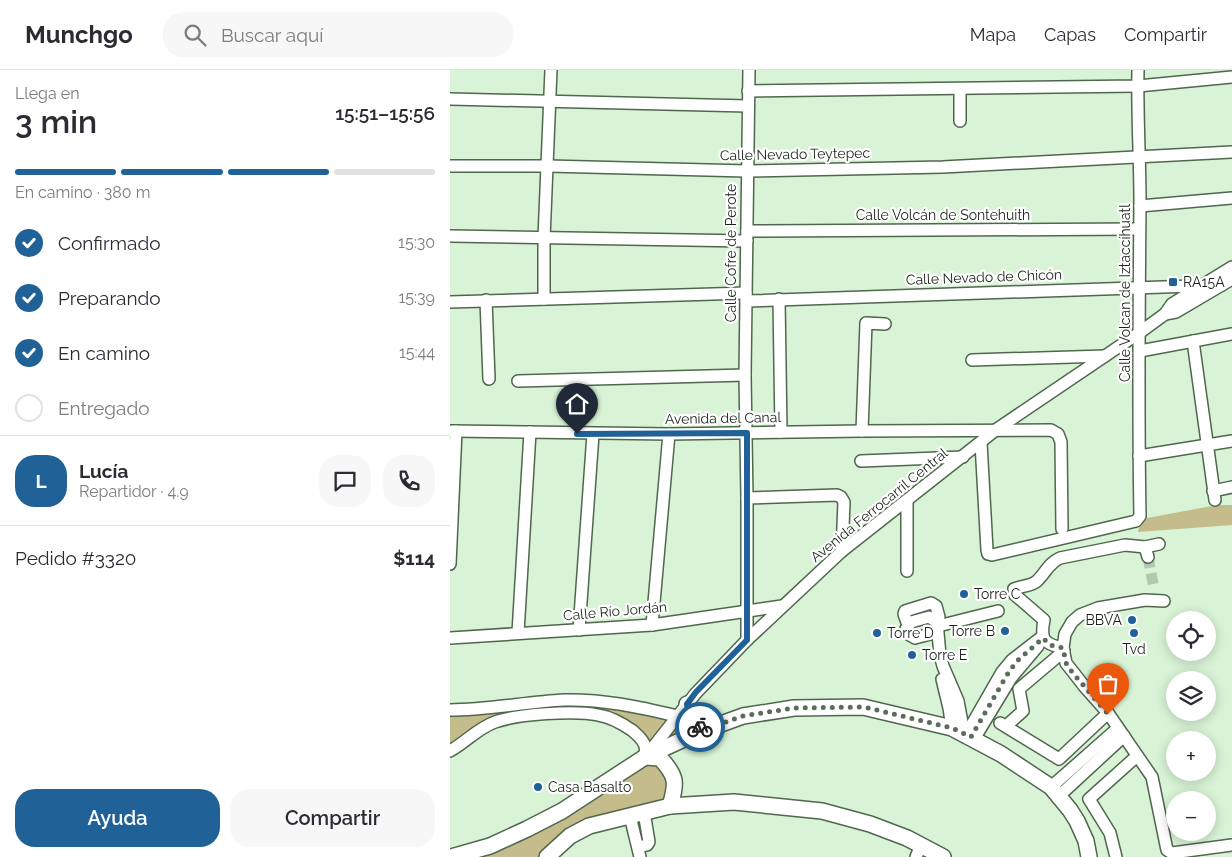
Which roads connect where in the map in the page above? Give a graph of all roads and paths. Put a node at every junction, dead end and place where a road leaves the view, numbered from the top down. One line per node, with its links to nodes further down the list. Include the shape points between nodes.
1 (551, 70): 9 (street)
2 (749, 70): 7 (street, Calle Cofre de Perote)
3 (1138, 70): 5 (street, Calle Volcan de Iztaccíhuatl)
4 (1232, 77): 5 (street)
5 (1138, 86): 6 (street); 13 (street, Calle Volcan de Iztaccíhuatl)
6 (960, 89): 7 (street); 11 (street)
7 (748, 91): 10 (street, Calle Cofre de Perote)
8 (450, 99): 9 (street)
9 (551, 101): 10 (street); 15 (street)
10 (748, 106): 16 (street, Calle Cofre de Perote)
11 (960, 121)
12 (1232, 152): 13 (street, Calle Nevado Teytepec)
13 (1140, 158): 16 (street, Calle Nevado Teytepec); 18 (street, Calle Volcan de Iztaccíhuatl)
14 (450, 166): 15 (street, Calle Nevado Teytepec)
15 (548, 166): 16 (street, Calle Nevado Teytepec); 22 (street)
16 (747, 171): 21 (street, Calle Cofre de Perote)
17 (1232, 198): 18 (street)
18 (1140, 206): 19 (street, Calle Volcan de Iztaccíhuatl)
19 (1138, 229): 21 (street, Calle Volcán de Sontehuith); 26 (street, Calle Volcan de Iztaccíhuatl)
20 (450, 236): 22 (street, Calle Volcán de Sontehuith)
21 (747, 236): 22 (street, Calle Volcán de Sontehuith); 27 (street, Calle Cofre de Perote)
22 (544, 238): 28 (street)
23 (1232, 267): 25 (street, Avenida Ferrocarril Central)
24 (1227, 282): 25 (street, Calle Nevado de Chicón); 32 (street, Avenida Ferrocarril Central, via 1176,312)
25 (1202, 285): 26 (street, Calle Nevado de Chicón); 32 (street, Avenida Ferrocarril Central, via 1172,304)
26 (1138, 288): 29 (street, Calle Nevado de Chicón); 34 (street, Calle Volcan de Iztaccíhuatl)
27 (746, 297): 28 (street, Calle Nevado de Chicón); 29 (street, Calle Nevado de Chicón); 40 (street, Calle Cofre de Perote)
28 (544, 298): 30 (street, Calle Nevado de Chicón)
29 (779, 299): 47 (street)
30 (486, 300): 31 (street, Calle Nevado de Chicón); 41 (street)
31 (450, 302)
32 (1165, 314): 34 (street, Avenida Ferrocarril Central)
33 (885, 324): 45 (street, via 866,323)
34 (1139, 333): 37 (street, Calle Volcan de Iztaccíhuatl); 38 (street, Avenida Ferrocarril Central)
35 (1232, 334): 36 (street)
36 (1193, 340): 37 (street); 53 (street)
37 (1140, 351): 54 (street, Calle Volcan de Iztaccíhuatl)
38 (1106, 356): 39 (street); 43 (street, Avenida Ferrocarril Central)
39 (972, 360)
40 (745, 376): 42 (street); 48 (street, Calle Cofre de Perote)
41 (489, 379)
42 (518, 380)
43 (997, 430): 45 (street, Avenida del Canal); 52 (street, Avenida Ferrocarril Central); 61 (street, Avenida del Canal, via 1051,430 1058,434 1061,442)
44 (453, 431): 46 (street, Avenida del Canal); 60 (street)
45 (862, 431): 47 (street, Avenida del Canal)
46 (530, 432): 49 (street, Avenida del Canal); 73 (street)
47 (781, 432): 48 (street, Avenida del Canal)
48 (747, 433): 50 (street, Avenida del Canal); 58 (street, Calle Cofre de Perote)
49 (593, 434): 50 (street, Avenida del Canal); 72 (street)
50 (669, 434): 70 (street)
51 (1232, 441): 53 (street)
52 (981, 443): 54 (street, Calle Volcan de Iztaccíhuatl, via 988,554 1136,521 1140,516); 55 (street, Avenida Ferrocarril Central)
53 (1207, 445): 54 (street); 57 (street, via 1214,495)
54 (1139, 456)
55 (963, 457): 56 (street); 59 (street, Avenida Ferrocarril Central)
56 (861, 461)
57 (1232, 487)
58 (747, 498): 63 (street, via 841,497 844,502); 69 (street, Calle Cofre de Perote)
59 (907, 500): 63 (street, Avenida Ferrocarril Central); 65 (street)
60 (451, 502): 64 (street)
61 (1062, 529)
62 (1159, 544): 75 (street, via 1146,552 1125,545 1060,558 1048,566 1036,583 1014,589 1014,595 1044,620)
63 (842, 551): 67 (street, Avenida Ferrocarril Central)
64 (450, 564)
65 (907, 571)
66 (1154, 588): 77 (street, via 1159,601 1098,608 1080,615 1065,634)
67 (782, 606): 69 (street, Calle Río Jordán); 76 (street, Avenida Ferrocarril Central)
68 (998, 611): 71 (street)
69 (746, 612): 70 (street, Calle Río Jordán); 76 (street, Calle Cofre de Perote)
70 (652, 625): 72 (street, Calle Río Jordán)
71 (936, 628): 71 (street, via 929,617 911,622 906,629 915,638); 87 (street, via 943,666)
72 (579, 630): 73 (street, Calle Río Jordán)
73 (518, 634): 74 (street, Calle Río Jordán)
74 (450, 638)
75 (1044, 639): 77 (street); 87 (street)
76 (747, 640): 81 (street, Avenida Ferrocarril Central)
77 (1064, 650): 82 (street, via 1066,663 1072,672); 82 (street, via 1019,689 1023,711 1003,724 1059,759)
78 (624, 704): 79 (street, via 565,700); 81 (street); 83 (street)
79 (478, 708): 80 (street); 84 (street)
80 (450, 710)
81 (682, 710): 85 (main road, via 695,726); 90 (street, Avenida Ferrocarril Central)
82 (1108, 714): 86 (street)
83 (618, 722): 84 (street, via 584,713 553,714 509,718); 90 (street, via 640,737 645,745)
84 (483, 728): 88 (street)
85 (709, 728): 87 (main road, via 743,716 794,708 864,707); 90 (main road)
86 (1123, 734): 89 (street); 91 (street); 91 (street)
87 (968, 736): 91 (main road)
88 (450, 750)
89 (1137, 756): 98 (street, via 1152,777 1167,850 1172,853); 103 (street, via 1089,800 1110,833)
90 (645, 757): 92 (main road, via 660,758 674,775); 96 (main road, via 562,811)
91 (1057, 794): 102 (main road, via 1070,810)
92 (670, 806): 93 (main road); 94 (main road, via 734,802 822,811 870,824)
93 (637, 814): 97 (street); 101 (main road, via 570,836)
94 (919, 851): 99 (main road)
95 (1222, 851): 98 (street)
96 (489, 852): 100 (main road)
97 (639, 852)
98 (1198, 853)
99 (939, 856)
100 (451, 857)
101 (547, 857)
102 (1090, 857)
103 (1116, 857)

